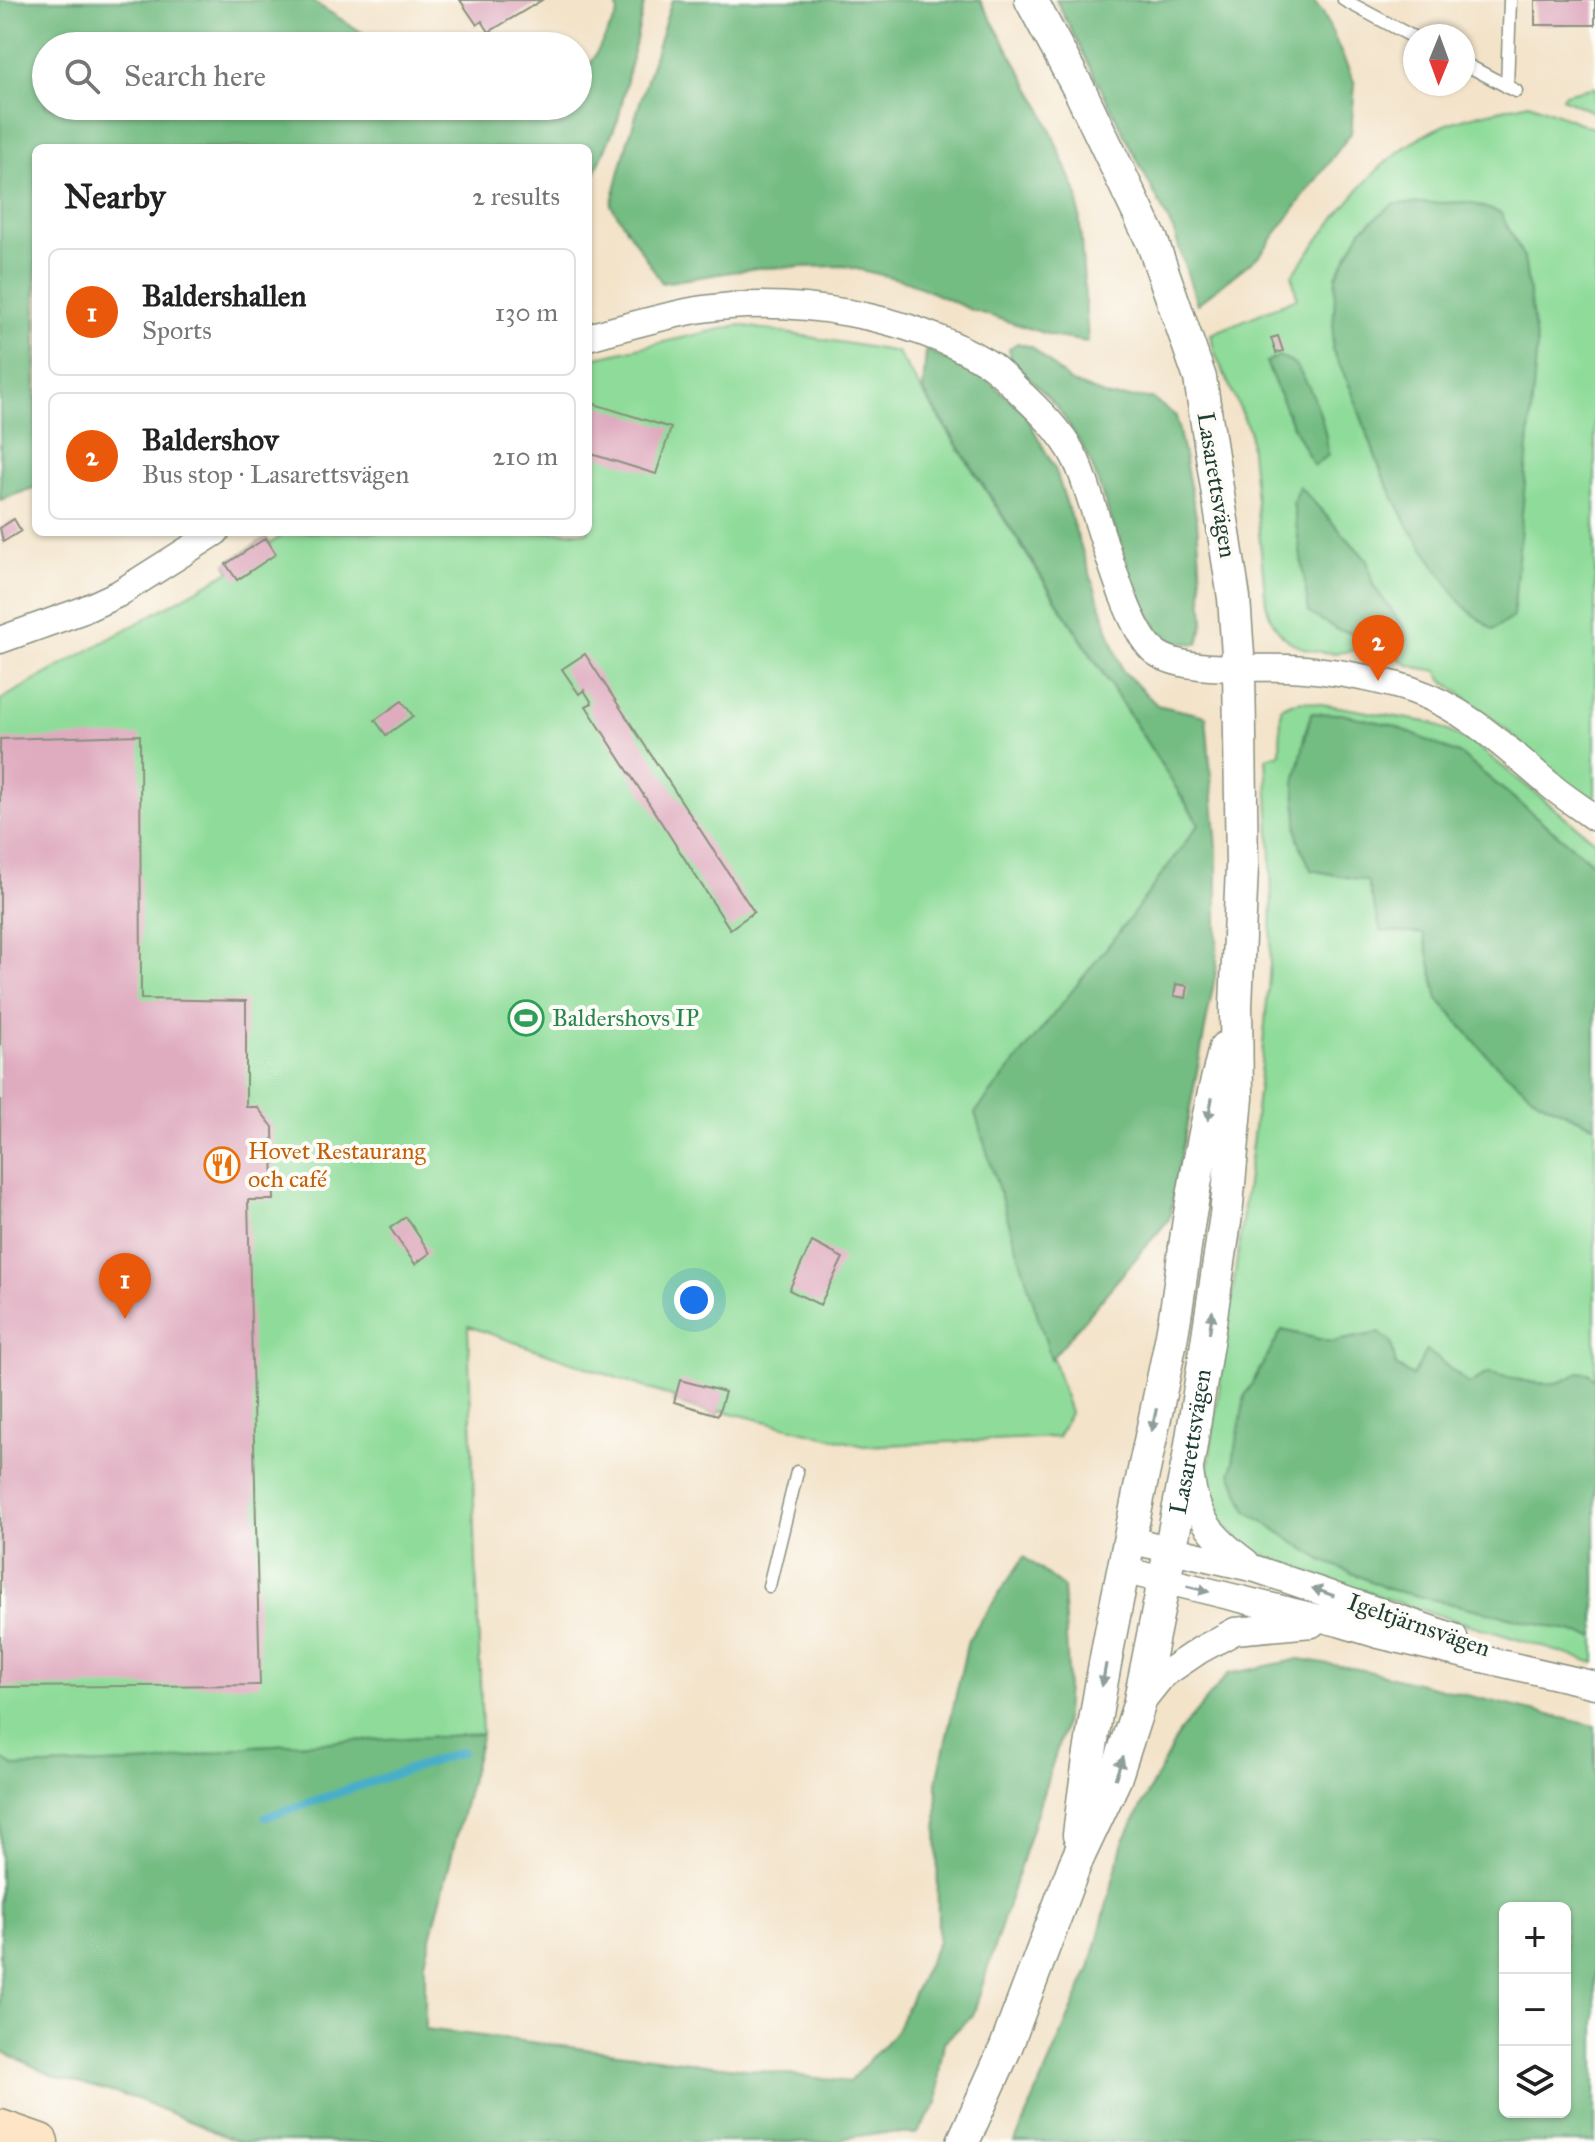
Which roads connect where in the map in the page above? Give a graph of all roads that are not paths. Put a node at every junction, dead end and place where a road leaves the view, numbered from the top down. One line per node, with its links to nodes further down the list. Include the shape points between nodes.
1 (1031, 0): 9 (street, Lasarettsvägen, via 1152,241 1200,378 1234,598)
2 (1344, 0): 4 (lane)
3 (1510, 0): 5 (lane, via 1511,89)
4 (1403, 32)
5 (1475, 70)
6 (592, 336): 9 (street, via 703,309 777,305 846,312 927,335 989,363 1050,420 1079,465 1133,623 1155,652 1185,663)
7 (210, 536): 8 (street, via 118,594)
8 (0, 640)
9 (1239, 669): 10 (street, via 1290,668 1413,691 1451,707 1488,732); 11 (street, Lasarettsvägen, via 1242,867)
10 (1595, 818)
11 (1236, 1006): 12 (street, Lasarettsvägen, one-way to 11, via 1226,1215 1237,1098); 15 (street, Lasarettsvägen, one-way to 15, via 1213,1095 1172,1337)
12 (1189, 1457): 14 (street, Lasarettsvägen); 16 (street, Igeltjärnsvägen, via 1202,1519 1218,1541)
13 (797, 1472): 18 (lane)
14 (1170, 1548): 15 (street, Igeltjärnsvägen); 16 (street, Igeltjärnsvägen); 17 (street, Lasarettsvägen)
15 (1126, 1555): 17 (street, Igeltjärnsvägen); 22 (street, Lasarettsvägen, one-way to 22)
16 (1256, 1569): 20 (street, Igeltjärnsvägen, one-way to 16)
17 (1163, 1580): 19 (street, Igeltjärnsvägen, one-way to 19); 21 (street, Lasarettsvägen)
18 (769, 1586)
19 (1339, 1623): 20 (street, Igeltjärnsvägen); 21 (street, Igeltjärnsvägen, via 1235,1631 1163,1675)
20 (1588, 1683)
21 (1139, 1705): 22 (street, Lasarettsvägen, one-way to 21, via 1115,1779)
22 (1075, 1864): 25 (street, Lasarettsvägen, via 1006,2047)
23 (0, 2128): 24 (main road)
24 (40, 2142)
25 (963, 2142)

